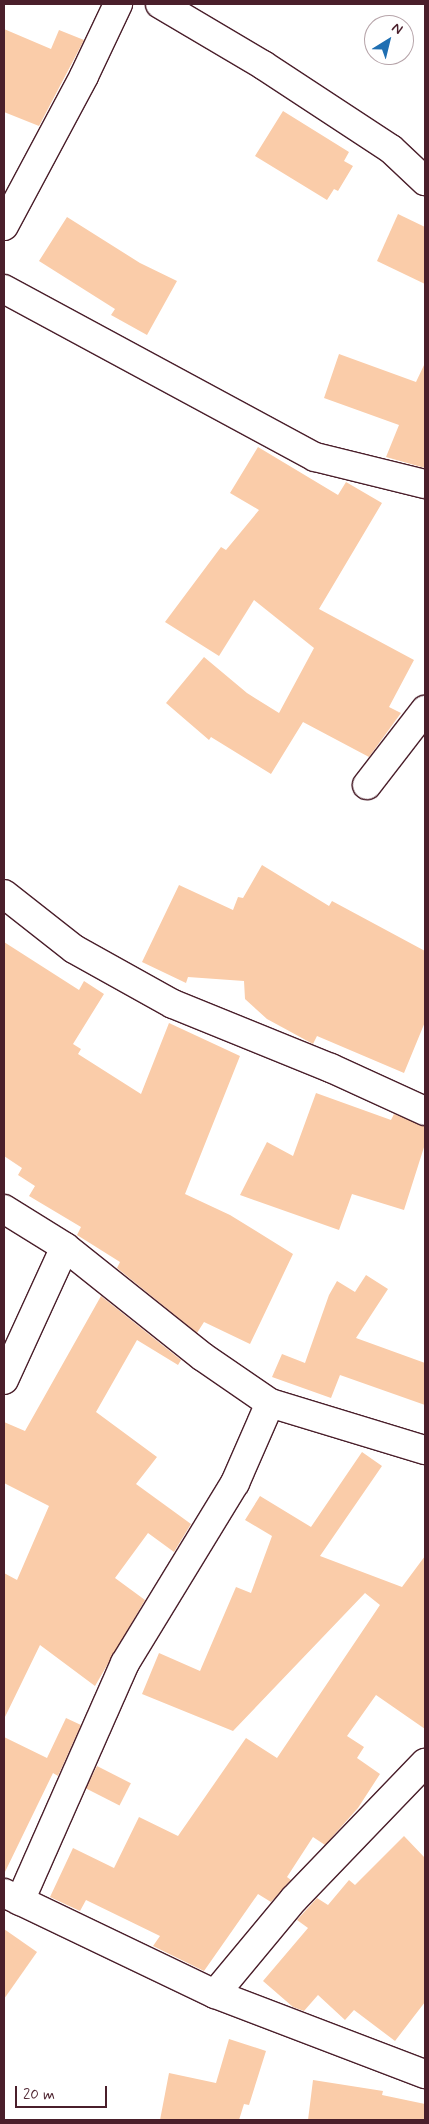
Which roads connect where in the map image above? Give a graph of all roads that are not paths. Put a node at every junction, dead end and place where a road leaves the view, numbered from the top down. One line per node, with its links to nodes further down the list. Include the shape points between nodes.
1 (118, 4): 4 (street, via 84,76)
2 (160, 4): 3 (street, via 263,65 375,138)
3 (425, 181)
4 (4, 226)
5 (4, 289): 6 (street, via 315,457)
6 (425, 484)
7 (425, 710): 8 (street)
8 (367, 784)
9 (4, 894): 10 (street, via 74,949 173,1004 331,1068)
10 (425, 1111)
11 (4, 1209): 12 (street)
12 (65, 1247): 13 (street); 14 (street, via 203,1356)
13 (4, 1380)
14 (270, 1403): 15 (street); 17 (street, via 235,1483 125,1663)
15 (425, 1450)
16 (425, 1763): 18 (street, via 294,1899)
17 (12, 1897): 18 (street)
18 (215, 1994): 19 (street)
19 (425, 2074)

